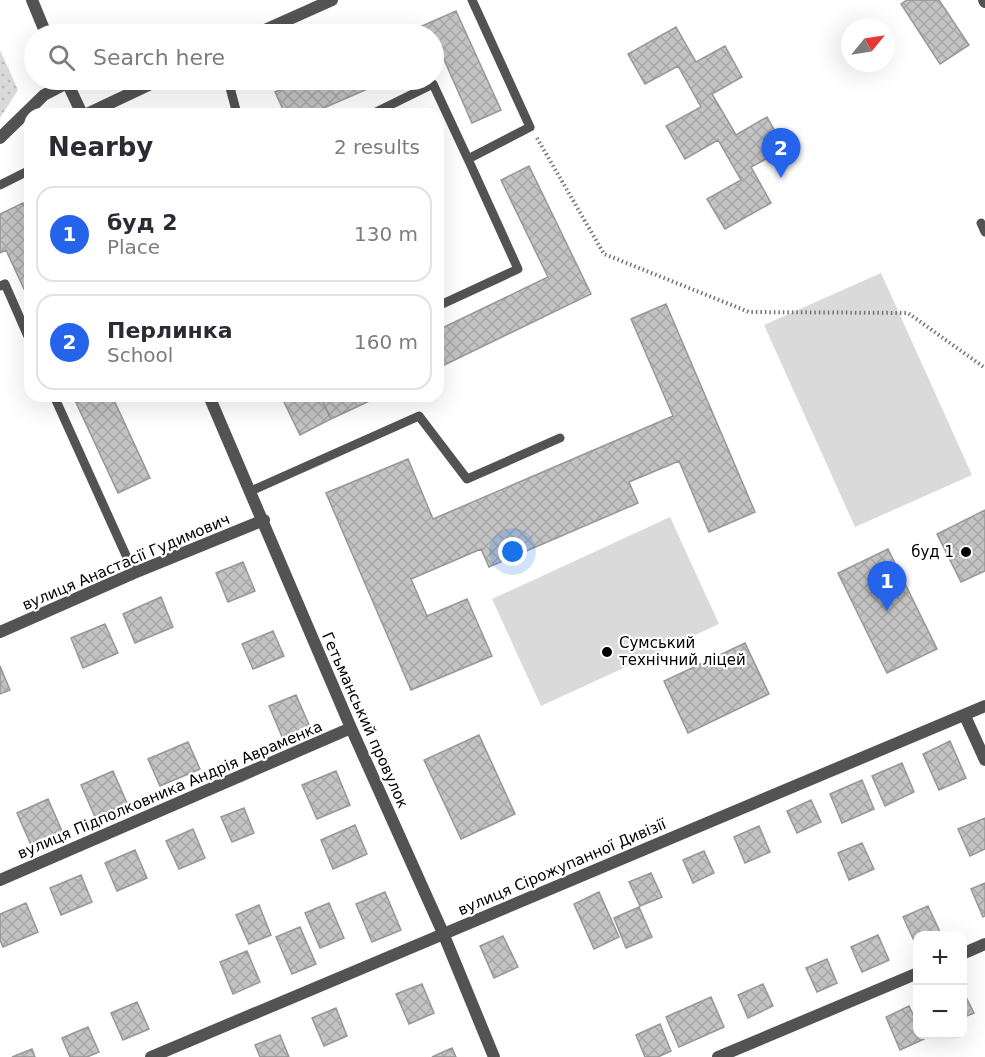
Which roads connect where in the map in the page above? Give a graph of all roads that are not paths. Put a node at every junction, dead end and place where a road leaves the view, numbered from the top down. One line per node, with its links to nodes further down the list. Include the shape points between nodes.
1 (32, 0): 4 (street)
2 (332, 0): 5 (street)
3 (472, 0): 19 (lane, via 530,127)
4 (42, 24)
5 (278, 24)
6 (52, 90): 12 (street)
7 (71, 90): 13 (street)
8 (137, 90): 14 (street)
9 (231, 90): 15 (lane)
10 (421, 90): 16 (lane)
11 (436, 90): 19 (lane)
12 (31, 108)
13 (81, 108)
14 (97, 108)
15 (235, 108)
16 (384, 108)
17 (24, 115): 18 (street)
18 (0, 138)
19 (468, 159): 23 (lane, via 518,269)
20 (24, 173): 21 (lane)
21 (0, 185)
22 (0, 286): 24 (lane, via 5,284)
23 (444, 303)
24 (24, 327)
25 (57, 402): 30 (lane)
26 (212, 402): 28 (street, Гетьманський провулок)
27 (560, 438): 28 (lane, via 467,479 419,416)
28 (252, 491): 29 (street, Гетьманський провулок)
29 (264, 520): 30 (street, вулиця Анастасії Гудимович); 34 (street, Гетьманський провулок)
30 (134, 573): 31 (street, вулиця Анастасії Гудимович)
31 (0, 632)
32 (985, 706): 33 (street, вулиця Сірожупанної Дивізії)
33 (965, 716): 35 (street); 37 (street, вулиця Сірожупанної Дивізії)
34 (351, 728): 36 (street, вулиця Підполковника Андрія Авраменка); 37 (street, Гетьманський провулок)
35 (985, 760)
36 (0, 880)
37 (443, 933): 41 (street, вулиця Сірожупанної Дивізії); 42 (street, Гетьманський провулок)
38 (985, 944): 39 (street)
39 (967, 952)
40 (913, 975): 43 (street)
41 (151, 1057)
42 (494, 1057)
43 (718, 1057)

